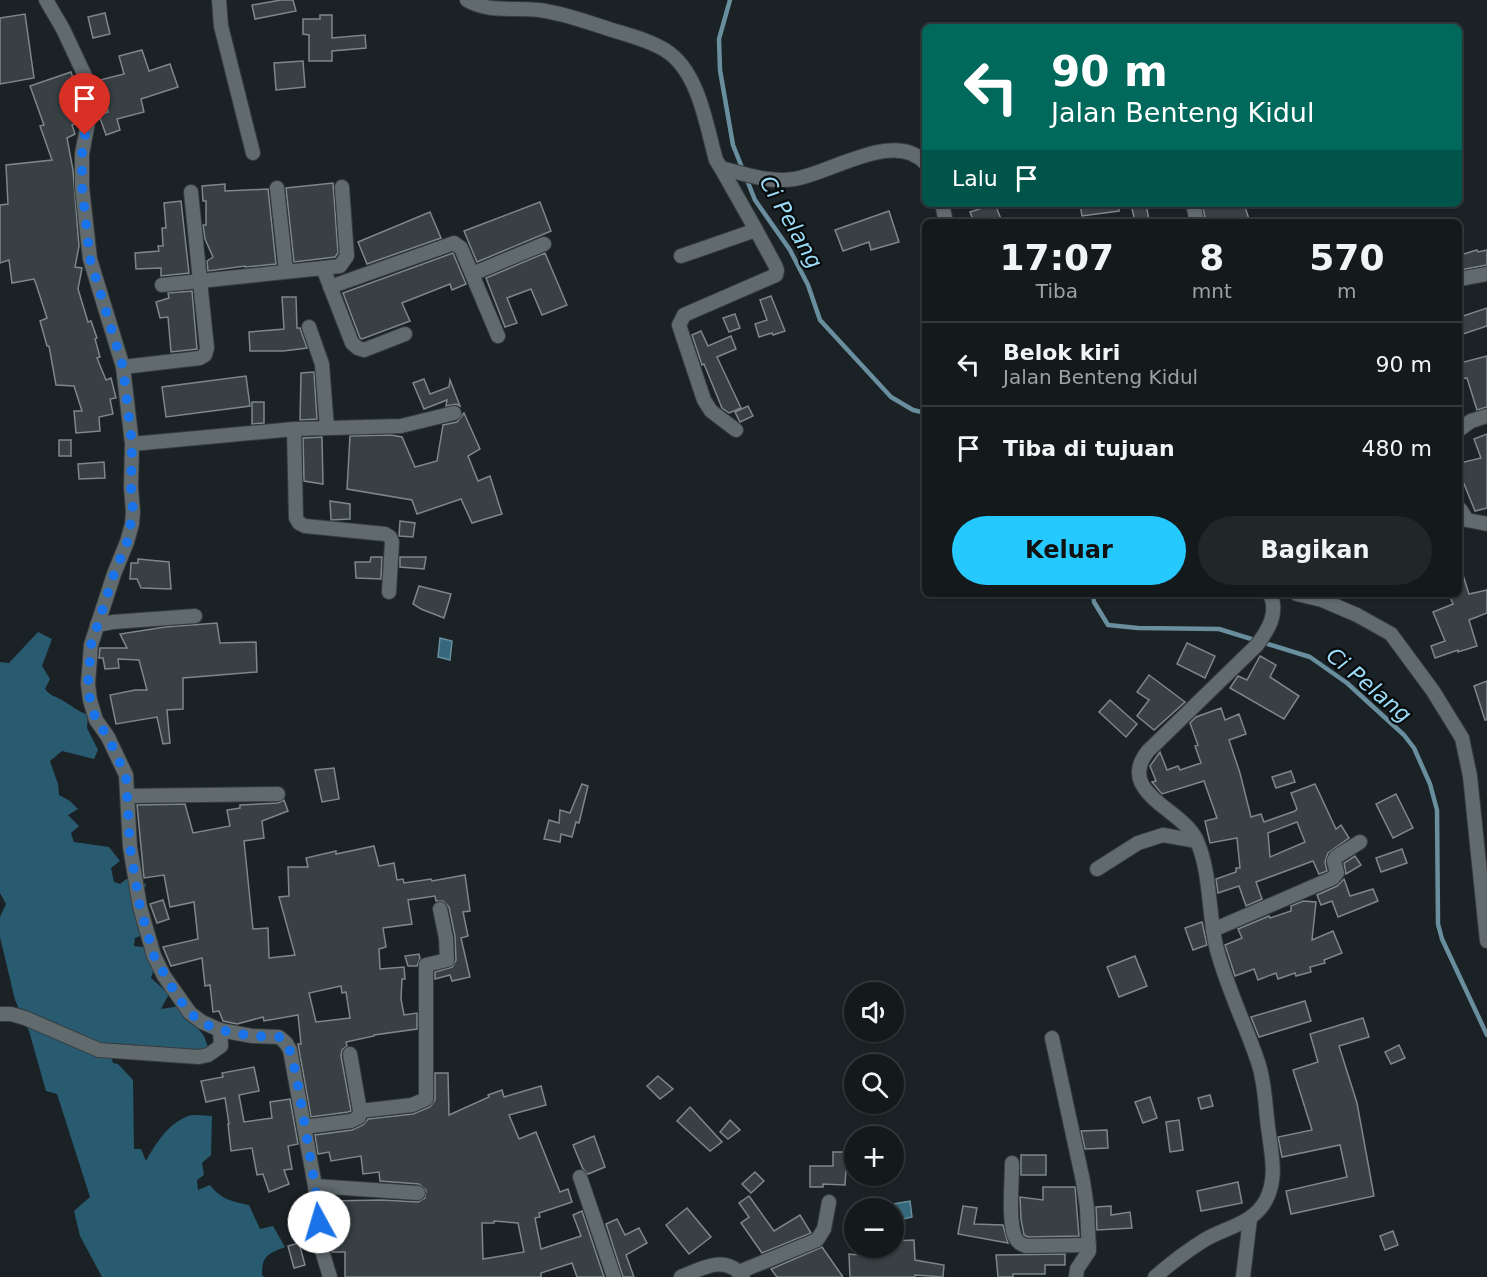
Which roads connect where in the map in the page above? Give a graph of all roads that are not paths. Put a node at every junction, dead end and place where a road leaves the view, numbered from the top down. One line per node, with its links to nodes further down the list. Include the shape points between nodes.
1 (46, 0): 24 (street, via 85,76 89,117 82,154 82,187 90,259)
2 (219, 0): 4 (street, via 221,26)
3 (467, 0): 6 (street, via 486,8 542,10 572,17 664,49 683,67 702,104 716,160)
4 (253, 153)
5 (922, 159): 6 (street, via 896,149 797,179 777,181)
6 (728, 169): 10 (street)
7 (342, 187): 13 (street, via 347,256 340,266)
8 (276, 188): 14 (street)
9 (190, 192): 18 (street)
10 (756, 230): 12 (street); 30 (street, via 775,265 776,275 684,315 679,325 704,400 711,411)
11 (544, 244): 15 (street)
12 (681, 256)
13 (322, 268): 14 (street); 20 (street)
14 (286, 271): 18 (street)
15 (472, 274): 20 (street, via 461,248 454,243); 23 (street)
16 (1487, 274): 17 (street)
17 (1462, 279)
18 (200, 281): 19 (street); 24 (street, via 205,356)
19 (162, 285)
20 (330, 287): 22 (street, via 352,343 358,348 364,350)
21 (309, 327): 27 (street, via 322,364)
22 (405, 334)
23 (498, 336)
24 (123, 367): 31 (street)
25 (454, 413): 27 (street, via 401,426)
26 (1487, 416): 28 (street)
27 (327, 428): 29 (street)
28 (1462, 428)
29 (294, 429): 31 (street); 34 (street, via 296,518 305,526 390,537)
30 (736, 430)
31 (132, 444): 38 (street, via 132,524)
32 (1462, 512): 33 (street, via 1467,520)
33 (1487, 524)
34 (389, 592)
35 (1271, 597): 41 (street, via 1272,618 1261,639 1142,758 1139,769 1145,791 1189,828)
36 (1310, 597): 44 (street, via 1357,615 1391,634 1439,700 1462,738)
37 (195, 616): 38 (street)
38 (97, 625): 40 (street, via 89,664 90,700 96,720 124,770)
39 (278, 794): 40 (street)
40 (128, 796): 49 (street, via 130,847 140,907 154,956 190,1013)
41 (1197, 842): 43 (street, via 1163,835 1138,843); 46 (street)
42 (1360, 842): 46 (street, via 1336,857 1334,878)
43 (1097, 869)
44 (1484, 884): 47 (street)
45 (440, 909): 52 (street, via 447,960 426,965 426,1099 412,1105)
46 (1213, 930): 59 (street, via 1264,1083 1272,1188)
47 (1487, 940)
48 (0, 1014): 49 (street, via 25,1018 99,1050 120,1052 199,1057 221,1046)
49 (220, 1030): 53 (street, via 279,1037 286,1042)
50 (1052, 1038): 60 (street, via 1083,1181)
51 (350, 1054): 52 (street)
52 (360, 1111): 53 (street, via 356,1120)
53 (304, 1127): 56 (street)
54 (1012, 1163): 60 (street, via 1013,1225 1019,1243)
55 (580, 1177): 63 (street)
56 (315, 1186): 57 (street); 62 (street, via 323,1254)
57 (418, 1193)
58 (829, 1202): 61 (street, via 818,1240)
59 (1250, 1219): 66 (street, via 1207,1238); 67 (street)
60 (1089, 1245): 65 (street)
61 (741, 1274): 64 (street, via 729,1265 716,1264)
62 (330, 1277)
63 (614, 1277)
64 (681, 1277)
65 (1076, 1277)
66 (1155, 1277)
67 (1243, 1277)

